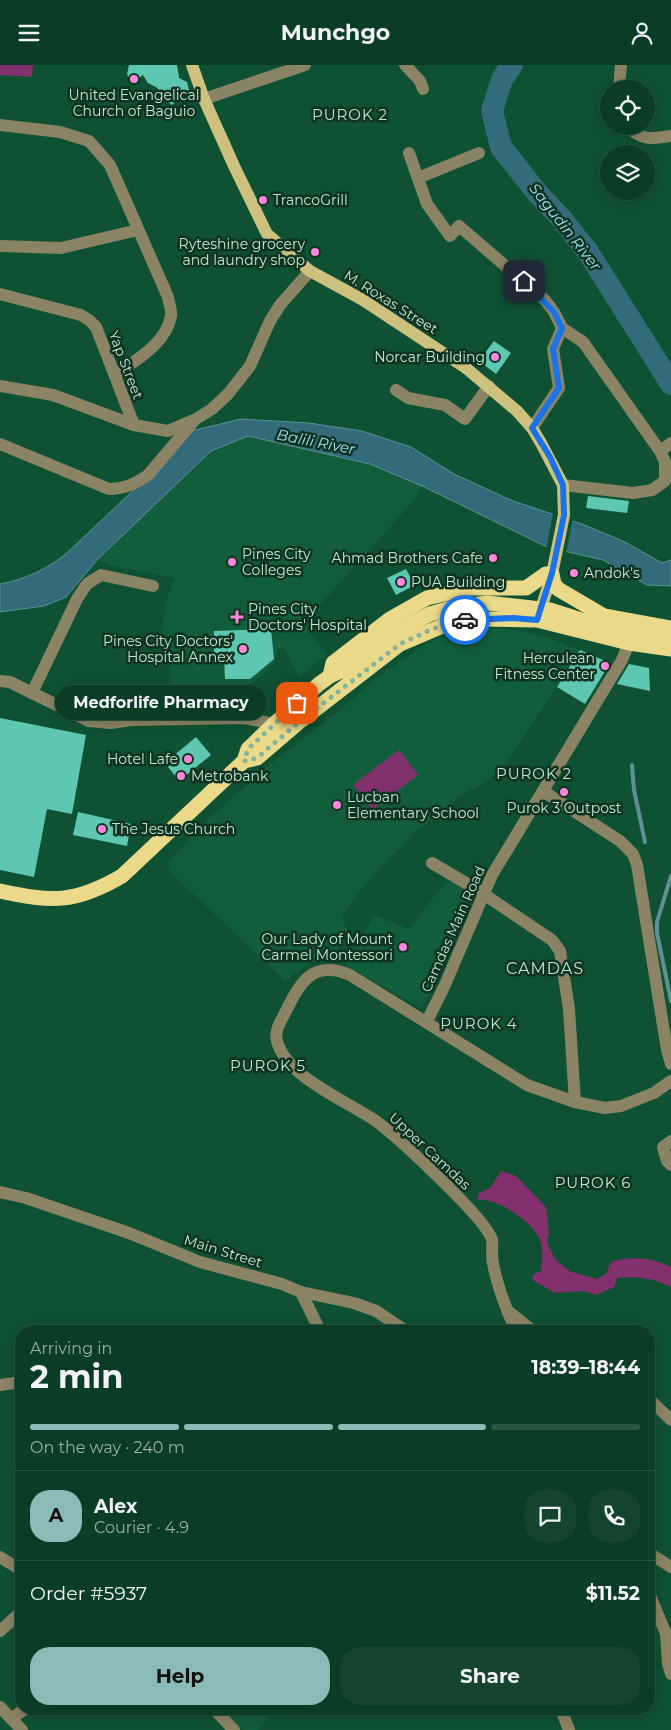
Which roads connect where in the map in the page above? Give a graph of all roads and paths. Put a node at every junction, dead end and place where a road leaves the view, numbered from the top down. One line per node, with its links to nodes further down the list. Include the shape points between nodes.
1 (192, 65): 7 (main road, M. Roxas Street)
2 (305, 65): 7 (street)
3 (406, 65): 6 (street)
4 (621, 65): 5 (street)
5 (620, 80)
6 (423, 89)
7 (204, 99): 16 (main road, M. Roxas Street, via 267,234)
8 (0, 125): 14 (street, via 60,132 89,141 110,165)
9 (638, 135): 10 (street, via 652,139)
10 (671, 136)
11 (409, 153): 13 (street)
12 (479, 153): 13 (street)
13 (418, 178): 18 (street, via 426,203 450,236 459,225 533,288 554,312)
14 (138, 230): 15 (street, via 61,248); 19 (street, via 168,297 172,314 160,340)
15 (0, 246)
16 (310, 271): 21 (main road, M. Roxas Street, via 363,300 466,368); 23 (street, via 280,305 242,379 212,409)
17 (0, 294): 19 (street, Yap Street, via 89,320 96,327)
18 (562, 328): 25 (street, via 553,349 559,388); 28 (street, via 583,343)
19 (115, 375): 24 (street, Yap Street)
20 (0, 386): 24 (street, via 53,395)
21 (489, 387): 22 (street, via 465,419 445,405 408,397); 25 (main road, M. Roxas Street)
22 (396, 390)
23 (196, 419): 24 (street, via 168,431); 27 (street, via 148,475 121,489 109,489)
24 (134, 425)
25 (532, 428): 29 (main road, M. Roxas Street)
26 (671, 443): 28 (street)
27 (0, 444)
28 (660, 451): 29 (street, via 665,463 665,481 652,490 633,493)
29 (563, 485): 30 (main road, M. Roxas Street, via 564,515)
30 (549, 574): 32 (highway); 33 (highway, via 554,584); 35 (main road, M. Roxas Street, via 547,595 543,598)
31 (152, 586): 41 (street, via 101,575 87,584)
32 (526, 588): 34 (highway, via 524,610); 39 (highway, via 470,588 427,598 390,619 334,663)
33 (570, 597): 36 (highway, via 558,598 553,609); 37 (highway, via 604,616)
34 (513, 618): 35 (highway); 43 (highway, via 447,624 400,644 257,758)
35 (537, 620): 36 (highway)
36 (564, 628): 38 (highway)
37 (670, 638): 38 (highway); 39 (highway, bridge, via 612,630 550,609 487,603 430,614 390,635)
38 (629, 643): 44 (street, Camdas Main Road)
39 (336, 673): 42 (highway)
40 (0, 681): 41 (street, via 10,682)
41 (32, 693): 42 (street, via 89,721 110,723 245,717)
42 (274, 724): 43 (highway, via 248,749)
43 (244, 761): 46 (highway, via 122,876 98,890 53,899)
44 (543, 791): 47 (street, Camdas Main Road); 49 (street, via 620,841 633,854)
45 (432, 863): 47 (street)
46 (0, 891)
47 (483, 894): 48 (street, Camdas Main Road); 51 (street, via 552,940 560,951 569,1009)
48 (427, 1021): 51 (street, via 527,1085); 56 (street, Upper Camdas, via 350,975 328,969 317,972 298,987 278,1029 277,1041 288,1062 307,1080 377,1122 428,1167 479,1221 492,1239 492,1261)
49 (671, 1064)
50 (671, 1081): 51 (street, via 654,1093 621,1106 606,1108)
51 (575, 1102)
52 (671, 1141): 53 (street, via 663,1147)
53 (671, 1165)
54 (0, 1192): 55 (street, Main Street, via 122,1231 200,1262)
55 (301, 1292): 57 (street); 58 (street, Main Street, via 354,1303 376,1311)
56 (507, 1311): 59 (street, Upper Camdas); 60 (street)
57 (317, 1325)
58 (397, 1325)
59 (513, 1325)
60 (525, 1325)
61 (15, 1383): 62 (street)
62 (0, 1385)
63 (655, 1405): 64 (street)
64 (671, 1420)
65 (0, 1557): 67 (street)
66 (655, 1557): 68 (street)
67 (15, 1566)
68 (671, 1567)
69 (655, 1607): 72 (street, via 666,1634)
70 (15, 1617): 71 (street)
71 (0, 1631)
72 (671, 1674)
73 (0, 1707): 76 (street)
74 (16, 1715): 76 (street)
75 (220, 1715): 79 (street)
76 (12, 1718): 78 (street)
77 (565, 1719): 80 (street)
78 (22, 1730)
79 (234, 1730)
80 (575, 1730)

